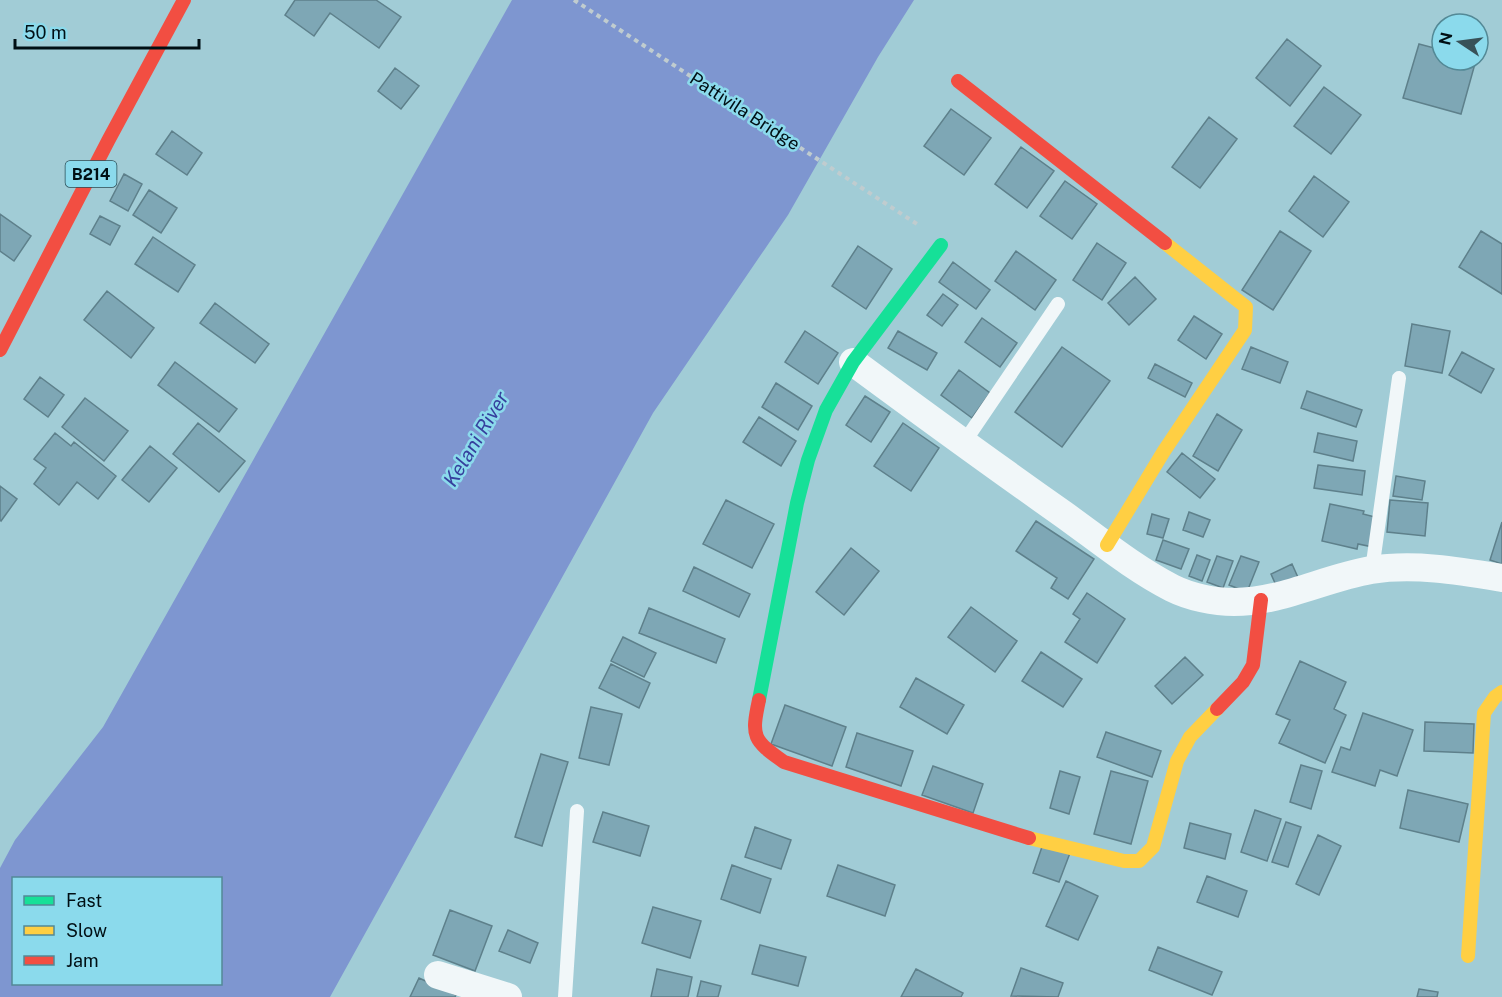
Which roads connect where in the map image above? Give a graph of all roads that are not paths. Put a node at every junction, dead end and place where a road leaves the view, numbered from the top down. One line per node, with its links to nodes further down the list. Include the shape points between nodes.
1 (184, 0): 5 (street, B214)
2 (958, 81): 9 (street, via 1246,307 1245,330)
3 (941, 245): 6 (street)
4 (1058, 304): 8 (lane)
5 (0, 350)
6 (853, 362): 8 (street); 12 (street, via 826,410 808,460 753,728 763,747 784,762 1020,836 1124,861 1139,861 1153,847 1177,761 1190,737 1253,665)
7 (1400, 378): 10 (lane)
8 (963, 444): 9 (street)
9 (1107, 545): 12 (street, via 1173,588 1200,598)
10 (1372, 570): 11 (street, via 1455,570); 12 (street)
11 (1502, 578)
12 (1261, 600)
13 (1502, 692): 15 (street, via 1484,713)
14 (577, 811): 18 (lane)
15 (1468, 956)
16 (438, 975): 17 (street)
17 (508, 997)
18 (565, 997)

